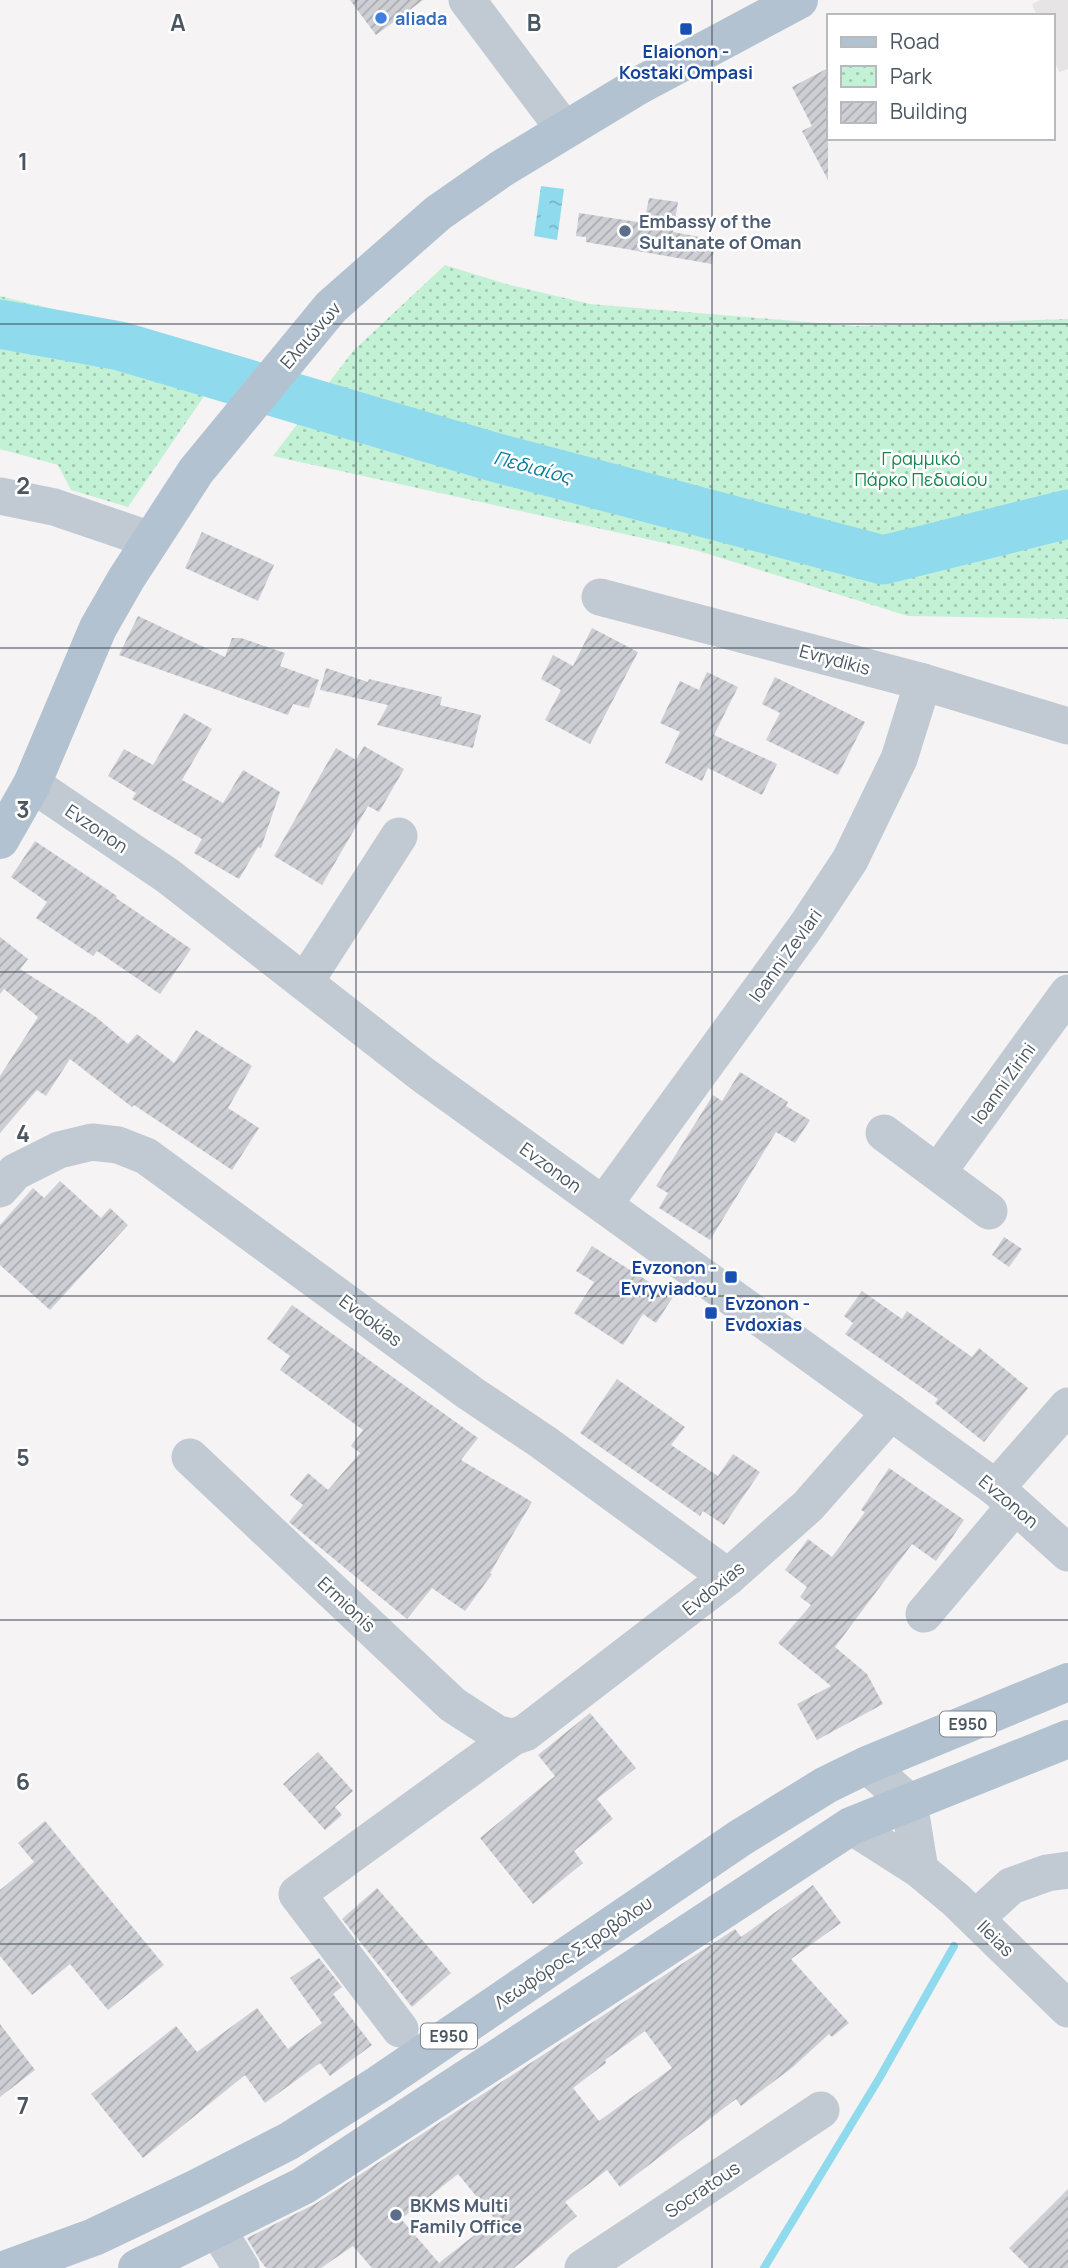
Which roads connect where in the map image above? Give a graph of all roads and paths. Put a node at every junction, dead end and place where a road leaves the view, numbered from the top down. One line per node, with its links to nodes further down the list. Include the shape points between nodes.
1 (467, 0): 3 (street)
2 (799, 0): 3 (main road, Ελαιώνων)
3 (564, 130): 5 (main road, Ελαιώνων, via 438,213 331,307 196,471)
4 (0, 496): 5 (street, via 54,507)
5 (151, 540): 9 (main road, Ελαιώνων, via 98,628)
6 (600, 597): 7 (street, Evrydikis)
7 (923, 682): 8 (street, Evrydikis); 17 (street, Ioanni Zevlari, via 899,759 850,860)
8 (1068, 726)
9 (32, 784): 11 (main road, Ελαιώνων); 12 (street, Evzonon, via 167,876)
10 (399, 836): 12 (street)
11 (0, 840)
12 (305, 982): 17 (street, Evzonon, via 422,1074)
13 (1068, 993): 15 (street, Ioanni Zirini)
14 (884, 1133): 15 (street)
15 (938, 1172): 18 (street)
16 (0, 1189): 24 (street, Evdokias, via 15,1172 60,1150 92,1142 118,1145 146,1156)
17 (604, 1204): 20 (street, Evzonon)
18 (989, 1211)
19 (1068, 1406): 22 (street)
20 (891, 1412): 22 (street, Evzonon); 24 (street, Evdoxias, via 808,1506)
21 (190, 1457): 27 (street, Ermionis, via 453,1705 498,1734)
22 (1005, 1497): 23 (street, Evzonon); 25 (street)
23 (1068, 1553)
24 (728, 1577): 27 (street, Evdoxias, via 525,1733)
25 (924, 1614)
26 (1068, 1682): 29 (main road, Λεωφόρος Στροβόλου / E950)
27 (513, 1737): 36 (street, Evdoxias, via 297,1894)
28 (1068, 1739): 30 (main road, E950)
29 (867, 1765): 30 (street); 39 (main road, Λεωφόρος Στροβόλου / E950, via 740,1838 289,2141 94,2237)
30 (909, 1802): 31 (main road, E950); 32 (street)
31 (851, 1826): 32 (street, Ileias); 38 (main road, E950, via 303,2186)
32 (920, 1870): 34 (street, Ileias)
33 (1068, 1870): 34 (street, via 1011,1886)
34 (976, 1918): 35 (street, Ileias)
35 (1068, 2010)
36 (400, 2029)
37 (821, 2109): 42 (street, Socratous)
38 (217, 2229): 40 (main road, E950); 41 (street)
39 (9, 2268)
40 (137, 2268)
41 (240, 2268)
42 (583, 2268)

